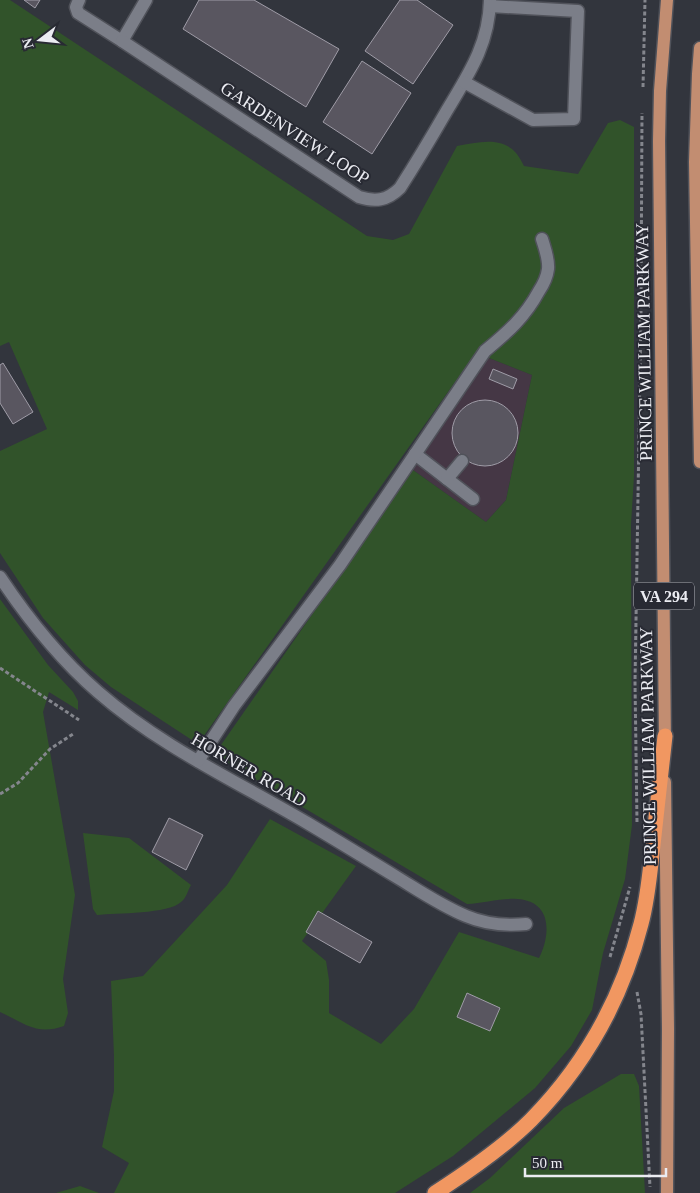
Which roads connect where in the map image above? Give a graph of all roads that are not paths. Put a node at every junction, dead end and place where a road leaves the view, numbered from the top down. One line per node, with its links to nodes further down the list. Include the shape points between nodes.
1 (79, 0): 5 (street, GARDENVIEW LOOP, via 78,13)
2 (146, 0): 5 (street)
3 (667, 0): 15 (main road, PRINCE WILLIAM PARKWAY / VA 294, via 659,141)
4 (490, 3): 7 (street, GARDENVIEW LOOP, via 485,38); 7 (street, via 578,10 574,119 533,120)
5 (122, 41): 7 (street, GARDENVIEW LOOP, via 358,197 370,201 382,200 400,188)
6 (700, 48): 11 (main road, via 695,162)
7 (464, 82)
8 (542, 239): 9 (street, via 548,271 530,307 513,328 485,351)
9 (415, 454): 12 (street); 16 (street, via 340,565 234,706)
10 (462, 461): 12 (street)
11 (700, 462)
12 (447, 479): 13 (street)
13 (473, 499)
14 (0, 577): 16 (street, HORNER ROAD, via 40,632 76,672 141,725)
15 (665, 736): 18 (highway, via 642,923 630,963 610,1010 578,1063 530,1120); 19 (main road, PRINCE WILLIAM PARKWAY / VA 294)
16 (198, 762): 17 (street, HORNER ROAD, via 460,913 489,923)
17 (526, 924)
18 (435, 1193)
19 (667, 1193)

